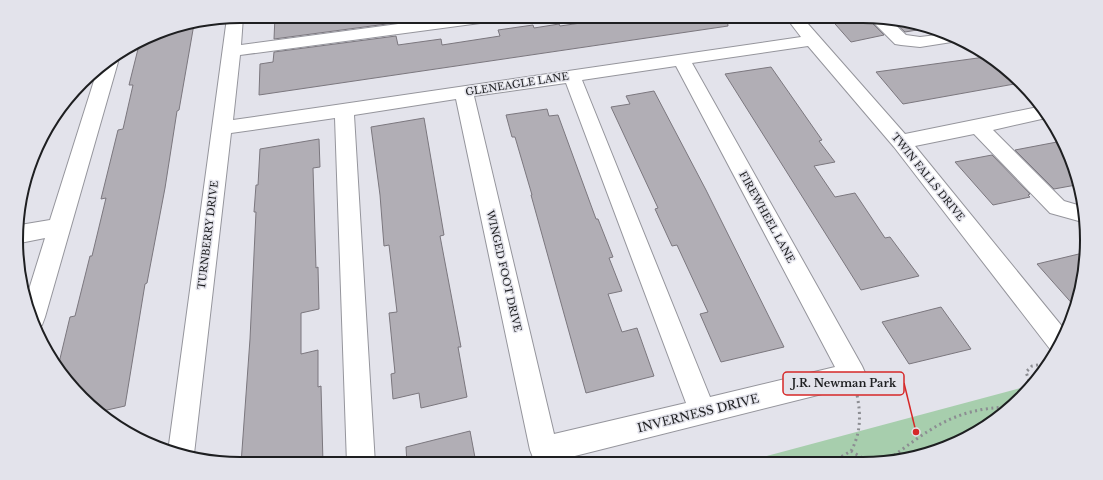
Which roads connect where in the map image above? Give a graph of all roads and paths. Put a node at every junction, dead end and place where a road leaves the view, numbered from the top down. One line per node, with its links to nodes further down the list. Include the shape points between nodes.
1 (234, 23): 7 (street, TURNBERRY DRIVE)
2 (442, 23): 7 (street)
3 (799, 23): 6 (street, TWIN FALLS DRIVE)
4 (884, 24): 5 (street, via 901,40 920,42)
5 (944, 39)
6 (812, 40): 8 (street, GLENEAGLE LANE); 16 (street, TWIN FALLS DRIVE)
7 (232, 51): 15 (street, TURNBERRY DRIVE)
8 (681, 59): 10 (street, GLENEAGLE LANE); 23 (street, FIREWHEEL LANE)
9 (107, 69): 18 (street)
10 (572, 76): 11 (street, GLENEAGLE LANE); 26 (street)
11 (464, 92): 12 (street, GLENEAGLE LANE); 28 (street, WINGED FOOT DRIVE)
12 (344, 110): 15 (street, GLENEAGLE LANE); 31 (street)
13 (1039, 114): 14 (street)
14 (978, 126): 16 (street); 17 (street, via 1057,207)
15 (222, 128): 27 (street, TURNBERRY DRIVE)
16 (901, 142): 21 (street, TWIN FALLS DRIVE)
17 (1078, 213)
18 (59, 227): 19 (street); 20 (street)
19 (23, 233)
20 (35, 310)
21 (1057, 337)
22 (1041, 364): 24 (path, via 1032,366 1026,372)
23 (853, 375): 26 (street, INVERNESS DRIVE); 29 (path, via 861,412 855,445)
24 (1029, 380)
25 (1001, 407): 30 (path, via 955,416)
26 (703, 412): 28 (street, INVERNESS DRIVE)
27 (181, 449)
28 (544, 450)
29 (851, 451): 32 (path); 33 (path)
30 (896, 454)
31 (361, 457)
32 (841, 457)
33 (861, 457)

